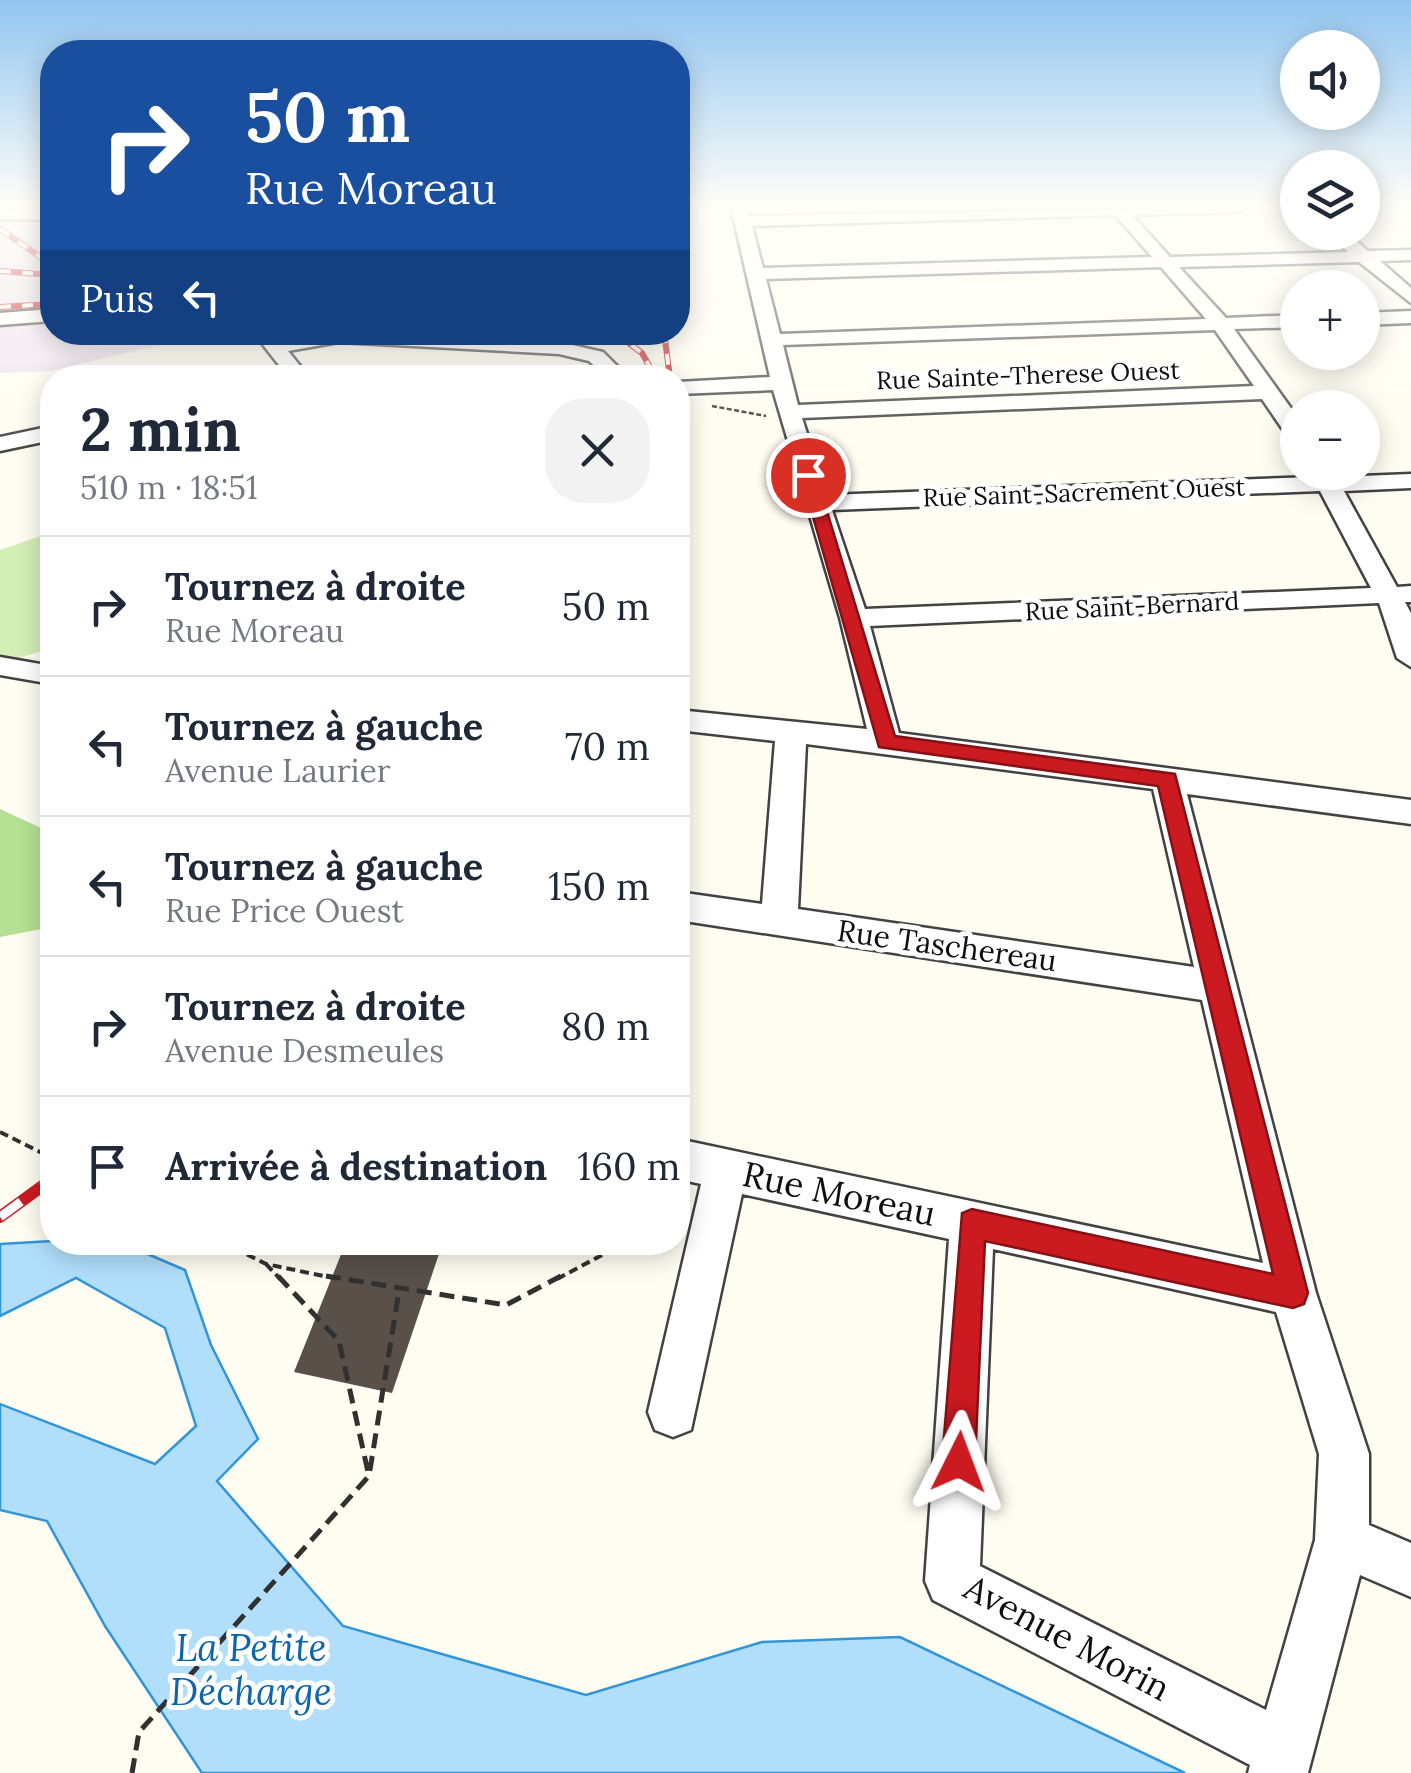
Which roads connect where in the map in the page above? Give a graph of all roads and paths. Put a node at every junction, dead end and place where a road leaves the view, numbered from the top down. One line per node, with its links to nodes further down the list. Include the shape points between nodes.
1 (756, 290): 9 (street)
2 (1190, 290): 8 (street)
3 (40, 315): 6 (street)
4 (1411, 317): 5 (street)
5 (1380, 318)
6 (0, 320)
7 (1280, 322): 8 (street)
8 (1220, 324): 9 (street); 16 (street)
9 (769, 340): 14 (street)
10 (272, 345): 12 (street)
11 (504, 345): 13 (street, via 559,348 596,356)
12 (289, 365)
13 (605, 365)
14 (782, 383): 15 (street); 19 (street)
15 (690, 387)
16 (1270, 392): 18 (street); 19 (street, Rue Sainte-Therese Ouest)
17 (690, 394): 19 (path, via 722,411)
18 (1280, 407)
19 (790, 416): 26 (street)
20 (40, 435): 21 (street)
21 (0, 444)
22 (1280, 479): 26 (street, Rue Saint-Sacrement Ouest)
23 (1380, 480): 24 (street, Rue Saint-Sacrement Ouest)
24 (1411, 481)
25 (1333, 490): 27 (street)
26 (817, 504): 28 (street)
27 (1399, 594): 28 (street, Rue Saint-Bernard); 29 (street)
28 (854, 618): 34 (street)
29 (1411, 658)
30 (0, 666): 31 (street)
31 (40, 672)
32 (690, 721): 33 (street)
33 (791, 731): 34 (street); 38 (street)
34 (886, 742): 35 (street)
35 (1167, 780): 36 (street); 39 (street)
36 (1411, 812)
37 (690, 908): 38 (street, Rue Taschereau)
38 (779, 921): 39 (street, Rue Taschereau)
39 (1216, 986): 49 (street)
40 (0, 1132): 41 (path)
41 (40, 1152)
42 (690, 1161): 43 (street, Rue Moreau)
43 (726, 1169): 44 (street, Rue Moreau); 50 (street)
44 (972, 1223): 49 (street, Rue Moreau); 54 (street, Avenue Morin, via 952,1581)
45 (248, 1255): 47 (path)
46 (602, 1255): 48 (path, via 506,1304)
47 (266, 1264): 48 (path); 51 (path, via 339,1341)
48 (399, 1291): 51 (path)
49 (1293, 1293): 52 (street, via 1344,1454)
50 (673, 1412)
51 (369, 1476): 55 (path, via 139,1732)
52 (1342, 1540): 53 (street); 54 (street)
53 (1411, 1570)
54 (1281, 1762)
55 (132, 1773)

